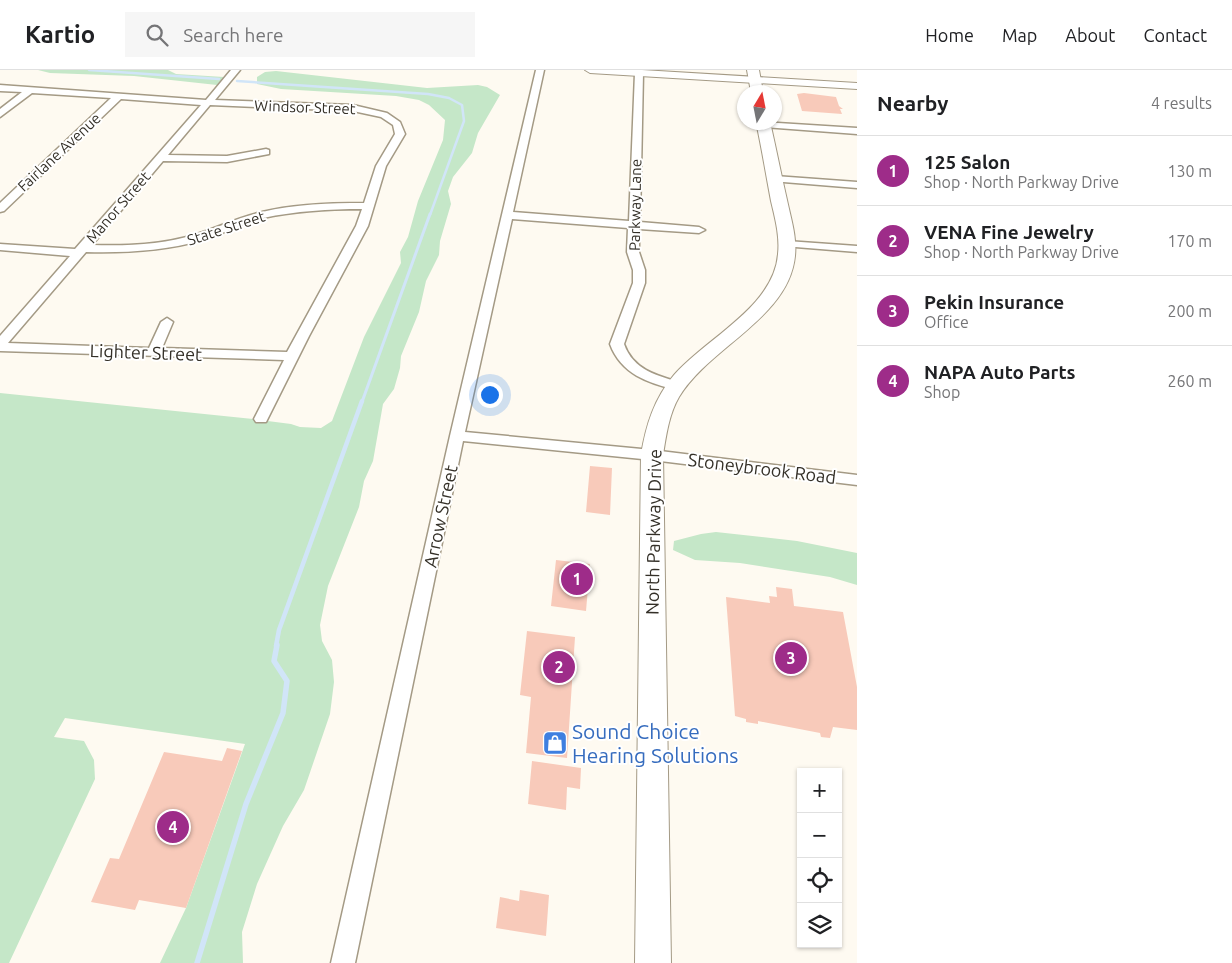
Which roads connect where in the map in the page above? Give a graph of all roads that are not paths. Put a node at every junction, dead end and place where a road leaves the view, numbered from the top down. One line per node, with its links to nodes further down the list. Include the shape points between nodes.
1 (236, 70): 10 (street, Manor Street)
2 (540, 70): 21 (street, Arrow Street)
3 (590, 70): 4 (street)
4 (639, 73): 5 (street); 22 (street, Parkway Lane)
5 (755, 81): 6 (street)
6 (857, 86)
7 (0, 88): 8 (street, Windsor Street)
8 (30, 90): 9 (street, Windsor Street); 11 (street)
9 (119, 96): 10 (street, Windsor Street); 20 (street, Fairlane Avenue)
10 (208, 102): 16 (street, Manor Street); 19 (street, Windsor Street, via 353,108 392,119 400,134 381,166)
11 (0, 114)
12 (782, 125): 14 (street)
13 (765, 130): 17 (main road, North Parkway Drive)
14 (857, 132)
15 (266, 152): 16 (street, via 227,160)
16 (160, 158): 27 (street, Manor Street)
17 (775, 179): 18 (street); 24 (main road, North Parkway Drive)
18 (857, 185)
19 (368, 206): 27 (street, State Street, via 313,207 270,213 200,237 161,246); 31 (street, Windsor Street, via 362,226)
20 (0, 208)
21 (508, 216): 22 (street); 34 (street, Arrow Street)
22 (634, 225): 23 (street); 32 (street, Parkway Lane, via 633,252 639,282 617,344 619,353 634,369)
23 (699, 230)
24 (787, 244): 26 (street); 32 (main road, North Parkway Drive, via 784,272 772,293)
25 (0, 246): 27 (street, State Street)
26 (857, 250)
27 (80, 251): 29 (street, Manor Street)
28 (167, 322): 30 (street)
29 (0, 345): 30 (street, Lighter Street)
30 (154, 352): 31 (street, Lighter Street)
31 (292, 356): 33 (street, Windsor Street)
32 (676, 386): 35 (main road, North Parkway Drive, via 659,420)
33 (261, 419)
34 (457, 436): 35 (street, Stoneybrook Road); 37 (street, Arrow Street)
35 (652, 455): 36 (street, Stoneybrook Road); 38 (main road, North Parkway Drive)
36 (857, 480)
37 (342, 963)
38 (653, 963)

